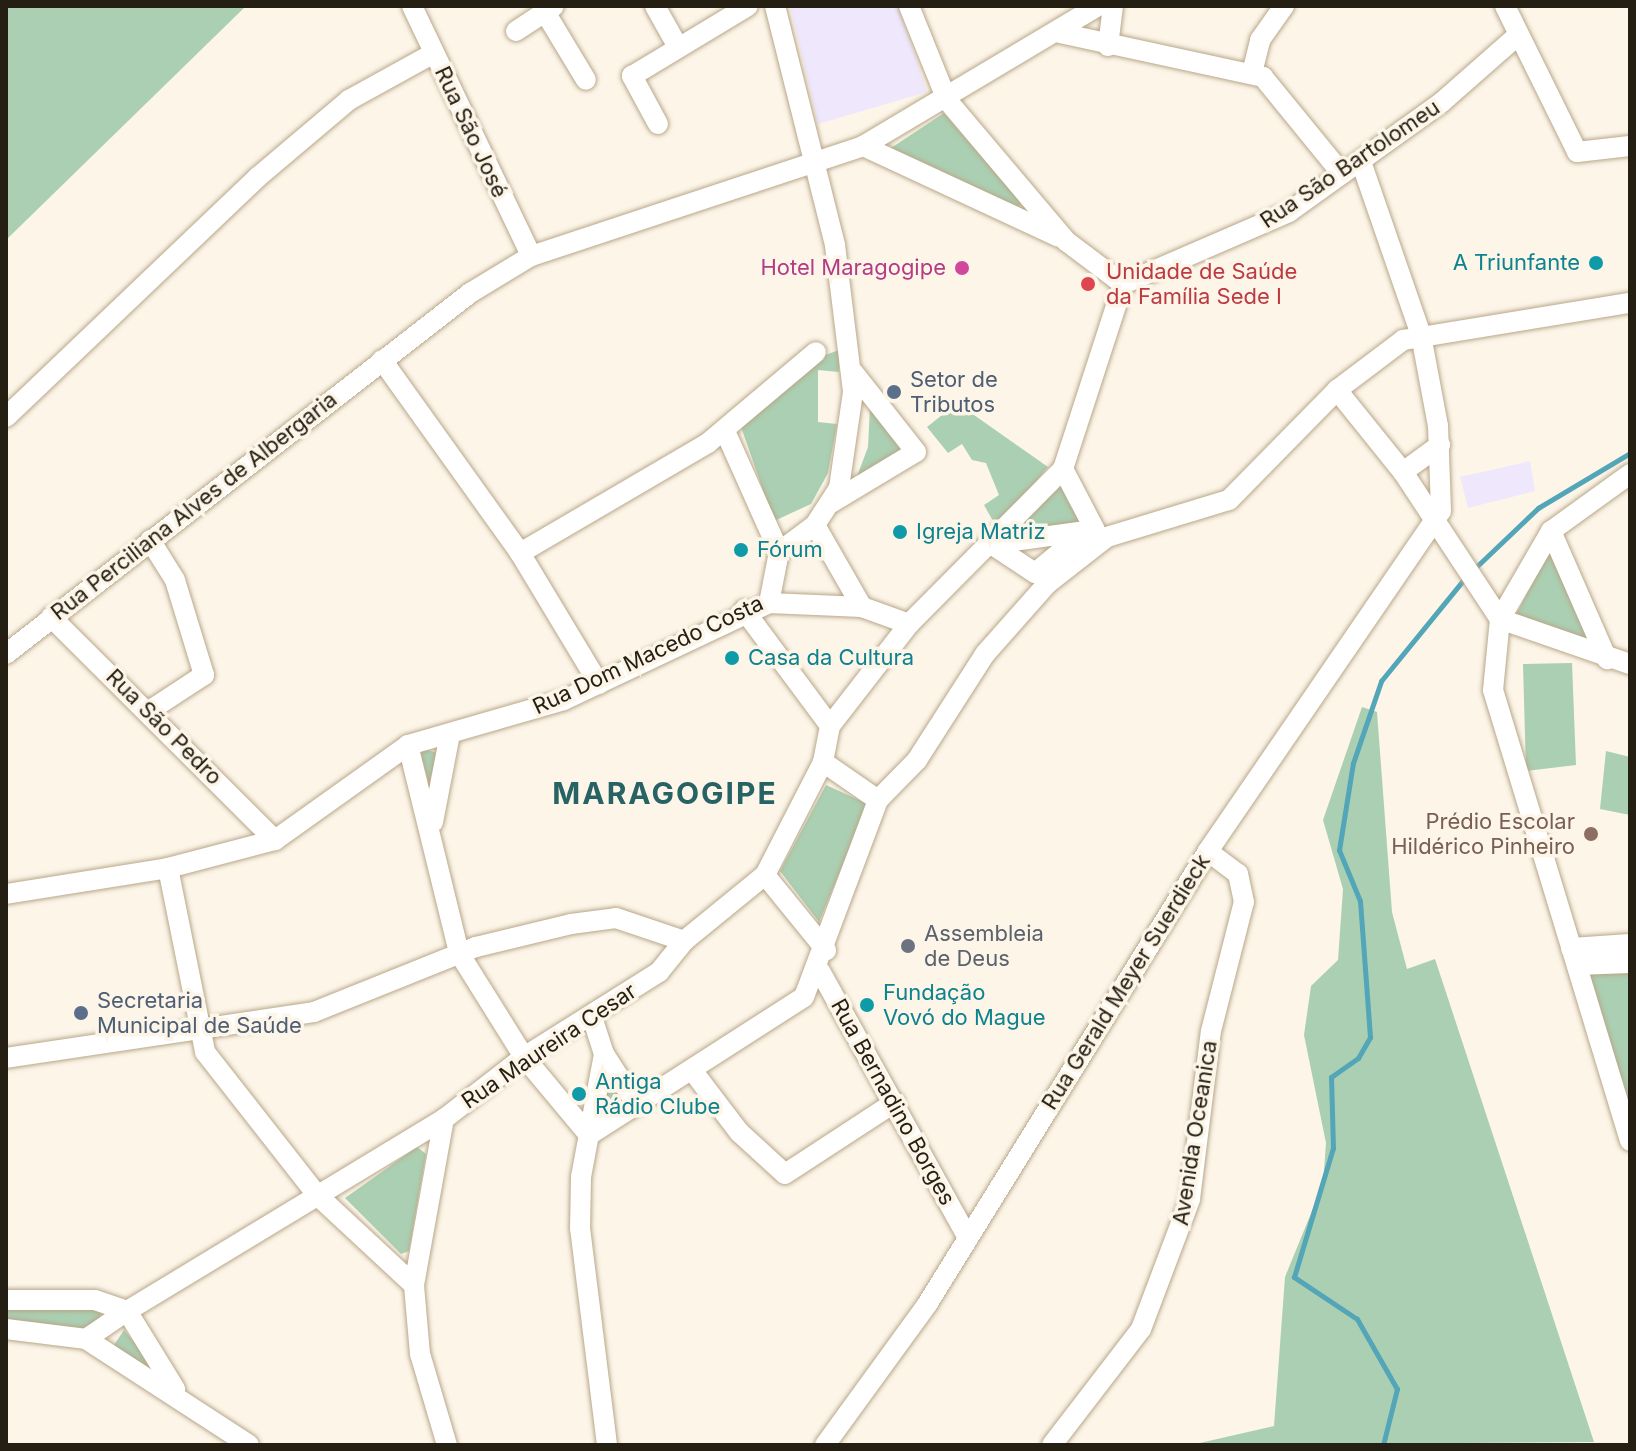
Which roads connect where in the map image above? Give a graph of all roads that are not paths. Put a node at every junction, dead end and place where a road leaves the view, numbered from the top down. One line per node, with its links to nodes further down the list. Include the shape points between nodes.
1 (412, 6): 16 (street, Rua São José)
2 (655, 6): 15 (street)
3 (748, 6): 15 (street)
4 (775, 6): 24 (street)
5 (909, 6): 19 (street)
6 (1098, 6): 12 (street, Rua Perciliana Alves de Albergaria)
7 (1113, 6): 14 (street)
8 (1284, 6): 17 (street, via 1260,40)
9 (1505, 6): 13 (street)
10 (550, 9): 11 (street); 18 (street)
11 (516, 31)
12 (1060, 33): 14 (street); 19 (street, Rua Perciliana Alves de Albergaria)
13 (1516, 37): 22 (street, via 1577,152); 23 (street, Rua São Bartolomeu)
14 (1108, 46): 17 (street)
15 (678, 47): 20 (street, via 632,76)
16 (434, 53): 27 (street, Rua São José); 35 (street, via 349,100 258,177)
17 (1252, 73): 25 (street)
18 (586, 80)
19 (947, 100): 21 (street, Rua Perciliana Alves de Albergaria); 26 (street)
20 (658, 124)
21 (863, 146): 24 (street, Rua Perciliana Alves de Albergaria); 26 (street)
22 (1630, 146)
23 (1361, 162): 25 (street, Rua São Bartolomeu); 30 (street)
24 (812, 167): 27 (street, Rua Perciliana Alves de Albergaria); 33 (street, via 838,259)
25 (1342, 174): 28 (street, Rua São Bartolomeu, via 1234,240)
26 (1066, 241): 28 (street)
27 (531, 256): 32 (street, Rua Perciliana Alves de Albergaria)
28 (1123, 284): 38 (street)
29 (1630, 303): 30 (street)
30 (1421, 335): 34 (street, via 1383,350); 37 (street)
31 (816, 352): 36 (street)
32 (382, 360): 46 (street, Rua Perciliana Alves de Albergaria); 49 (street)
33 (853, 372): 41 (street, via 848,462); 41 (street, via 916,452)
34 (1337, 390): 39 (street); 45 (street, via 1229,500 1158,527)
35 (6, 417)
36 (725, 431): 48 (street); 49 (street)
37 (1440, 445): 39 (street); 42 (street, via 1443,498)
38 (1063, 469): 45 (street); 47 (street)
39 (1403, 472): 42 (street)
40 (1630, 474): 44 (street)
41 (828, 505): 43 (street)
42 (1434, 524): 54 (street); 68 (street, Rua Gerald Meyer Suerdieck)
43 (815, 525): 48 (street); 51 (street)
44 (1551, 531): 54 (street); 57 (street)
45 (1096, 532): 47 (street); 47 (street, via 1035,573); 65 (street, via 1020,609 917,760)
46 (150, 540): 53 (street, Rua Perciliana Alves de Albergaria); 60 (street, via 175,580 204,675)
47 (991, 544): 55 (street)
48 (779, 552): 50 (street, Rua Dom Macedo Costa)
49 (520, 553): 59 (street)
50 (769, 603): 51 (street); 52 (street, Rua Dom Macedo Costa)
51 (862, 607): 55 (street)
52 (744, 610): 59 (street, Rua Dom Macedo Costa); 61 (street)
53 (51, 617): 56 (street, Rua Perciliana Alves de Albergaria); 60 (street, Rua São Pedro)
54 (1500, 619): 57 (street); 76 (street, via 1496,718)
55 (909, 624): 61 (street)
56 (6, 654)
57 (1607, 659): 58 (street)
58 (1630, 664)
59 (599, 684): 62 (street, Rua Dom Macedo Costa)
60 (149, 711): 67 (street, Rua São Pedro)
61 (830, 726): 64 (street)
62 (449, 739): 63 (street, Rua Dom Macedo Costa); 66 (street)
63 (408, 745): 66 (street); 67 (street, Rua Dom Macedo Costa)
64 (823, 762): 65 (street); 70 (street)
65 (878, 800): 74 (street)
66 (432, 830): 75 (street)
67 (275, 840): 69 (street)
68 (1208, 851): 91 (street, Rua Gerald Meyer Suerdieck); 102 (street, Avenida Oceanica, via 1238,874 1244,902 1211,1031 1190,1199 1141,1329)
69 (168, 868): 71 (street); 80 (street)
70 (765, 875): 72 (street, Rua Maureira Cesar); 74 (street)
71 (6, 894)
72 (684, 941): 75 (street, via 616,918); 79 (street, Rua Maureira Cesar, via 659,972)
73 (1630, 944): 76 (street)
74 (826, 950): 78 (street)
75 (459, 953): 80 (street, via 335,1007); 82 (street)
76 (1574, 956): 77 (street); 89 (street)
77 (1630, 963)
78 (820, 971): 84 (street, via 781,1019); 85 (street, Rua Bernadino Borges)
79 (592, 1017): 81 (street); 82 (street, Rua Maureira Cesar)
80 (195, 1030): 83 (street); 90 (street)
81 (604, 1054): 86 (street); 88 (street)
82 (524, 1057): 87 (street, Rua Maureira Cesar); 88 (street)
83 (6, 1058)
84 (695, 1074): 85 (street, via 739,1132 785,1174); 86 (street)
85 (895, 1102): 91 (street, Rua Bernadino Borges)
86 (637, 1105): 88 (street)
87 (444, 1119): 90 (street); 92 (street, Rua Maureira Cesar)
88 (589, 1135): 100 (street, via 580,1228)
89 (1630, 1141)
90 (317, 1195): 92 (street); 94 (street)
91 (966, 1234): 101 (street, Rua Gerald Meyer Suerdieck, via 928,1303)
92 (414, 1285): 99 (street, Rua Maureira Cesar, via 420,1354)
93 (6, 1300): 94 (street, via 95,1300)
94 (127, 1311): 96 (street); 97 (street)
95 (6, 1329): 96 (street)
96 (86, 1339): 97 (street)
97 (180, 1396): 98 (street)
98 (249, 1445)
99 (447, 1445)
100 (607, 1445)
101 (825, 1445)
102 (1052, 1445)

